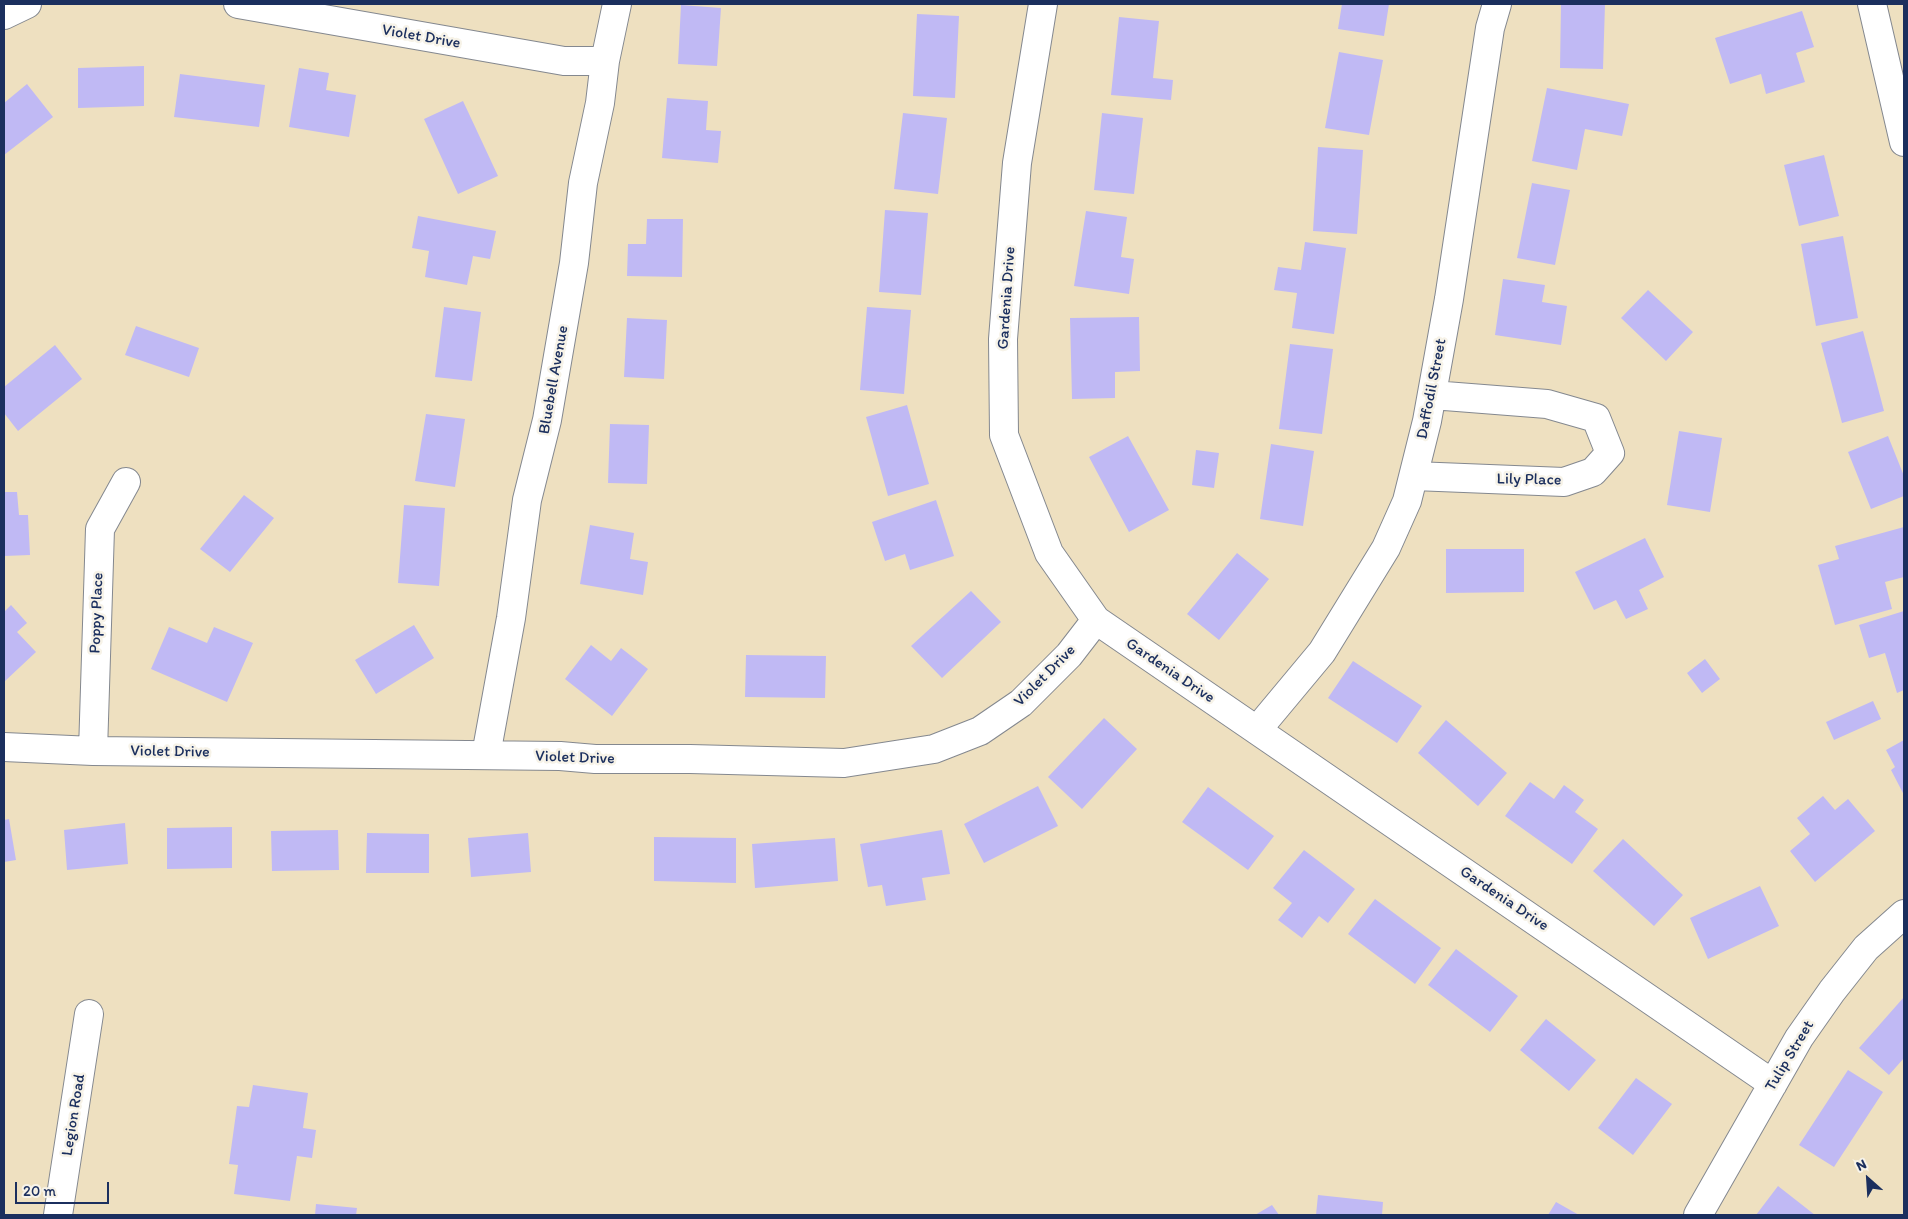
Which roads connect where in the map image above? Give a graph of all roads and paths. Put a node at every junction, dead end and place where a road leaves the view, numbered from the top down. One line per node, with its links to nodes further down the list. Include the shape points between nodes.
1 (28, 4): 7 (street)
2 (238, 4): 8 (street, Violet Drive, via 564,61)
3 (617, 4): 8 (street, Bluebell Avenue)
4 (1043, 4): 13 (street, Gardenia Drive, via 1017,163 1003,339 1004,435 1049,553)
5 (1497, 4): 10 (street, Daffodil Street, via 1490,28)
6 (1872, 4): 9 (street)
7 (4, 15)
8 (605, 61): 17 (street, Bluebell Avenue, via 549,410 527,500 511,618)
9 (1904, 142)
10 (1432, 394): 11 (street, Daffodil Street); 11 (street, Lily Place, via 1547,404 1596,418 1610,453 1593,472 1564,482)
11 (1414, 476): 14 (street, Daffodil Street, via 1407,501 1386,548 1322,652)
12 (126, 482): 16 (street, Poppy Place, via 100,529)
13 (1096, 620): 14 (street, Gardenia Drive); 17 (street, Violet Drive, via 1069,656 1021,703 980,731 934,749 844,762)
14 (1257, 730): 20 (street, Gardenia Drive)
15 (4, 747): 16 (street, Violet Drive)
16 (93, 751): 17 (street, Violet Drive)
17 (486, 755)
18 (1904, 914): 20 (street, Tulip Street, via 1866,948 1832,992 1798,1038)
19 (89, 1014): 21 (street, Legion Road)
20 (1773, 1084): 22 (street, Tulip Street)
21 (58, 1215)
22 (1698, 1215)

